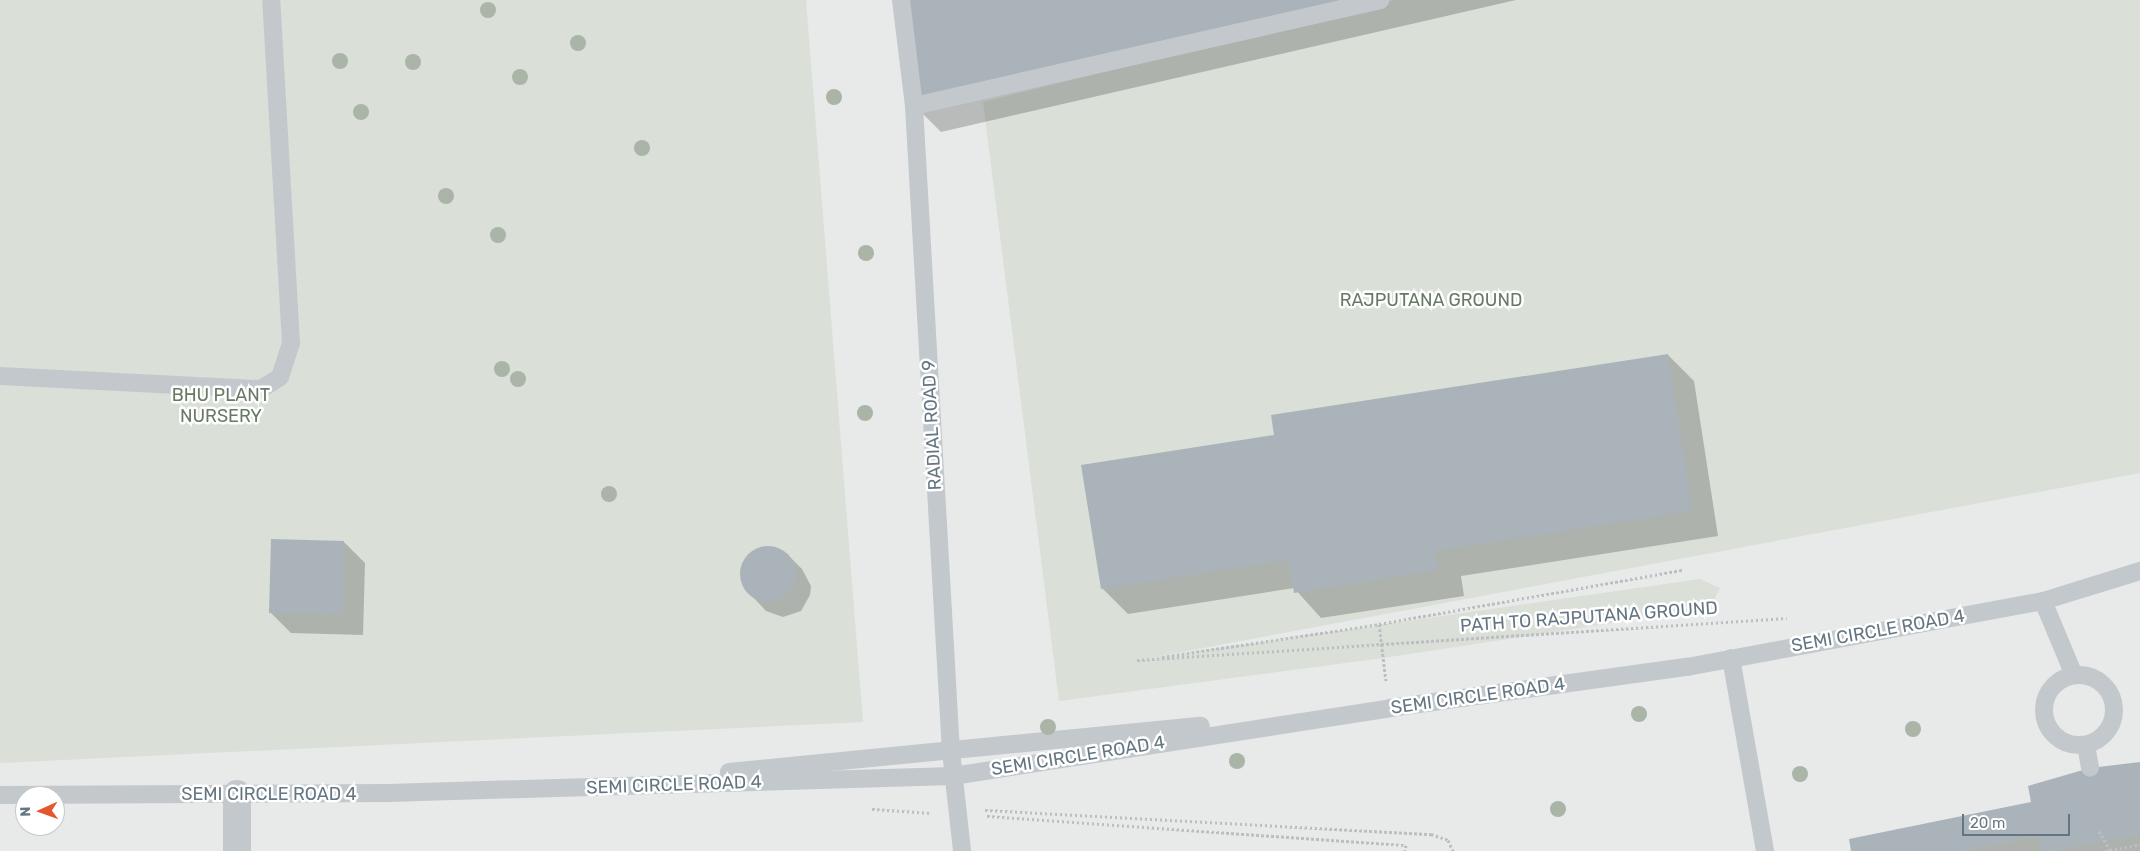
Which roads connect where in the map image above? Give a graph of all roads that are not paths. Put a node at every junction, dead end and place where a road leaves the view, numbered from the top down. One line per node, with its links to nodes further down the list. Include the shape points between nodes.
1 (271, 0): 5 (lane, via 291,343 280,377 261,389)
2 (901, 0): 4 (lane, RADIAL ROAD 9)
3 (1380, 0): 4 (lane)
4 (914, 106): 12 (lane, RADIAL ROAD 9)
5 (0, 376)
6 (2140, 571): 7 (lane, SEMI CIRCLE ROAD 4)
7 (2042, 601): 8 (lane, SEMI CIRCLE ROAD 4); 9 (lane)
8 (1731, 658): 10 (lane, SEMI CIRCLE ROAD 4, via 1687,667); 20 (lane)
9 (2074, 675): 11 (lane, via 2089,676 2103,684 2112,696 2114,712 2110,727 2100,739); 11 (lane, via 2060,680 2050,689 2044,703 2044,717 2049,730 2059,740 2072,745)
10 (1390, 708): 12 (lane); 14 (lane, SEMI CIRCLE ROAD 4)
11 (2086, 745): 13 (lane)
12 (951, 750): 14 (lane, RADIAL ROAD 9); 15 (lane)
13 (2090, 768)
14 (953, 776): 15 (lane, SEMI CIRCLE ROAD 4); 19 (lane, RADIAL ROAD 9)
15 (570, 788): 16 (lane, SEMI CIRCLE ROAD 4)
16 (237, 794): 17 (lane, SEMI CIRCLE ROAD 4); 18 (street)
17 (0, 795)
18 (237, 851)
19 (962, 851)
20 (1765, 851)

